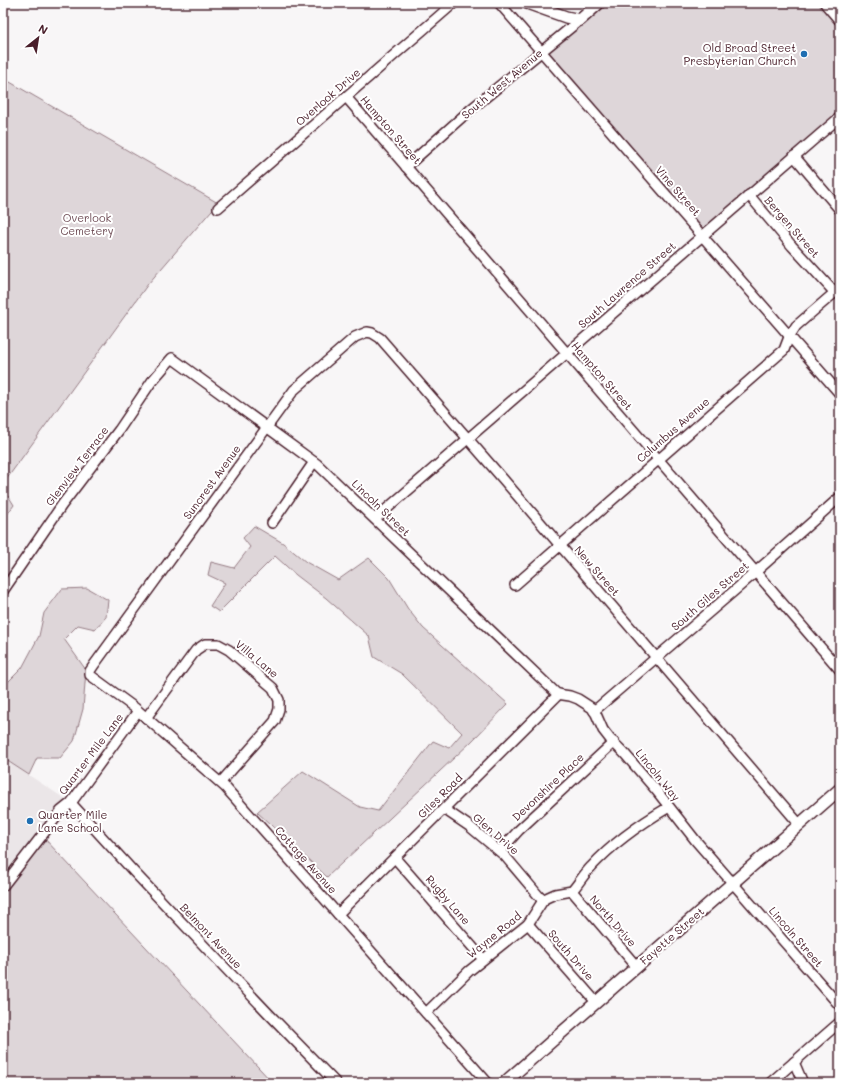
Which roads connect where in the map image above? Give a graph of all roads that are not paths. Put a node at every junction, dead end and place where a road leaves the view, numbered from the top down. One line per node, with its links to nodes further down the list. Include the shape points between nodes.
1 (454, 3): 9 (street, Overlook Drive)
2 (499, 3): 8 (street, Vine Street)
3 (527, 3): 7 (main road)
4 (599, 3): 7 (main road, South West Avenue)
5 (827, 3): 6 (highway)
6 (840, 18)
7 (580, 20): 8 (street, South West Avenue)
8 (541, 52): 12 (street, South West Avenue); 16 (street, Vine Street)
9 (346, 97): 12 (street, Hampton Street); 14 (street, Overlook Drive)
10 (840, 117): 11 (street, South Lawrence Street)
11 (794, 156): 13 (street, South Lawrence Street); 15 (street)
12 (406, 167): 20 (street, Hampton Street)
13 (748, 195): 16 (street, South Lawrence Street); 17 (street, Bergen Street, via 792,246)
14 (218, 208)
15 (840, 210)
16 (701, 236): 19 (street, Vine Street); 20 (street, South Lawrence Street)
17 (837, 290): 19 (street, Columbus Avenue, via 796,326)
18 (375, 335): 23 (street, Suncrest Avenue, via 368,332 355,337 314,372 294,390); 24 (street, New Street)
19 (789, 337): 22 (street, Vine Street); 25 (street, Columbus Avenue, via 784,350)
20 (566, 353): 24 (street, South Lawrence Street); 25 (street, Hampton Street)
21 (172, 358): 23 (street, Lincoln Street); 33 (street, Glenview Terrace, via 62,505)
22 (840, 394)
23 (267, 428): 26 (street, Lincoln Street); 36 (street, Suncrest Avenue)
24 (467, 439): 28 (street, South Lawrence Street); 30 (street, New Street)
25 (658, 459): 30 (street, Columbus Avenue); 31 (street, Hampton Street)
26 (314, 462): 28 (street, Lincoln Street); 29 (street)
27 (840, 497): 31 (street, South Giles Street)
28 (375, 519): 37 (street, Lincoln Street)
29 (272, 523)
30 (560, 545): 32 (street, Columbus Avenue); 34 (street, New Street)
31 (755, 572): 34 (street, South Giles Street); 35 (street, Hampton Street)
32 (515, 585)
33 (3, 591)
34 (656, 658): 39 (street, South Giles Street); 47 (street, New Street)
35 (838, 663)
36 (90, 671): 38 (street, Cottage Avenue, via 92,678)
37 (559, 694): 39 (street, Lincoln Way, via 578,699); 46 (street, Giles Road)
38 (138, 711): 40 (street, Cottage Avenue); 44 (street, Quarter Mile Lane)
39 (594, 711): 41 (street, Lincoln Way)
40 (146, 718): 42 (street, Cottage Avenue); 42 (street, Villa Lane, via 196,650 205,644 218,644 229,650 273,688 279,700 279,709 275,721)
41 (614, 742): 45 (street, Lincoln Way); 48 (street, Devonshire Place, via 519,830)
42 (221, 782): 54 (street, Cottage Avenue)
43 (840, 789): 47 (main road, Fayette Street)
44 (71, 803): 51 (street, Quarter Mile Lane, via 61,811); 63 (street, Belmont Avenue)
45 (669, 807): 50 (street, Lincoln Way); 52 (street, via 621,839 591,866)
46 (444, 809): 48 (street, Glen Drive); 49 (street, Giles Road)
47 (800, 825): 50 (main road, Fayette Street)
48 (500, 851): 53 (street, Glen Drive)
49 (395, 858): 54 (street, Giles Road); 56 (street, Rugby Lane)
50 (733, 883): 57 (main road, Fayette Street); 59 (street, Lincoln Street)
51 (3, 886)
52 (572, 891): 53 (street, via 550,896); 57 (street, North Drive)
53 (543, 901): 55 (street, Wayne Road)
54 (338, 914): 60 (street, Cottage Avenue)
55 (528, 924): 56 (street, Wayne Road); 58 (street, South Drive)
56 (484, 959): 60 (street, Wayne Road)
57 (637, 967): 58 (main road, Fayette Street)
58 (596, 1002): 65 (main road, Fayette Street)
59 (840, 1006)
60 (426, 1013): 64 (street, Cottage Avenue)
61 (840, 1022): 62 (street)
62 (794, 1062): 66 (street); 67 (street)
63 (336, 1083)
64 (488, 1083)
65 (504, 1083)
66 (770, 1083)
67 (803, 1083)

